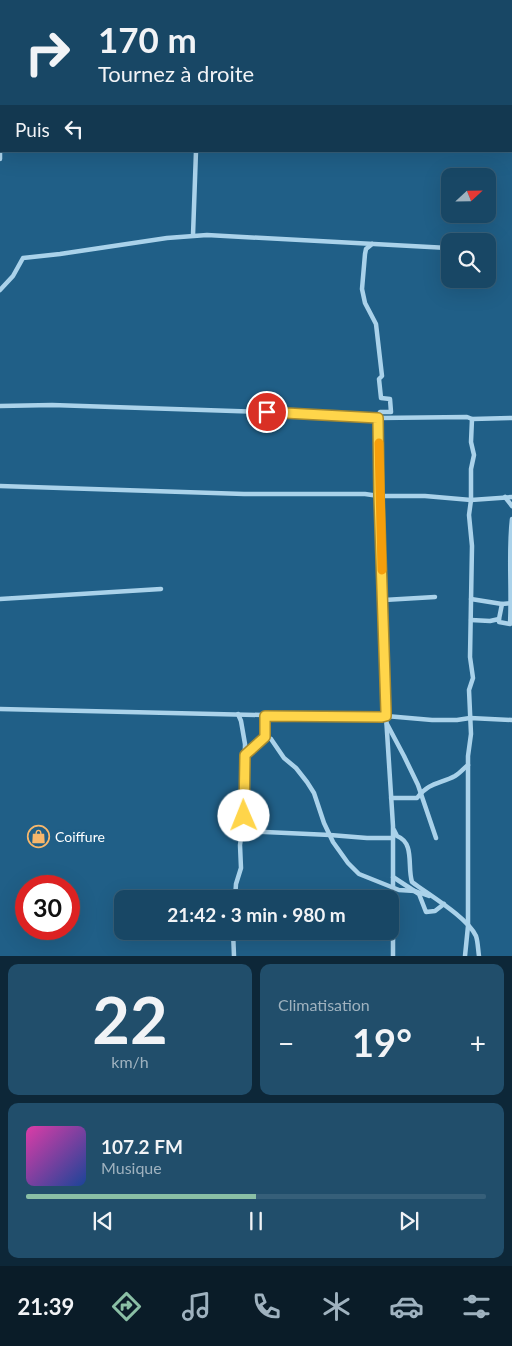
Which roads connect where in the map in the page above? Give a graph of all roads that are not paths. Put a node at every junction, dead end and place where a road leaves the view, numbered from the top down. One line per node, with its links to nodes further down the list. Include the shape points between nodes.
1 (0, 100): 2 (street)
2 (0, 110)
3 (196, 152): 4 (street)
4 (193, 235): 5 (street); 7 (street, via 23,258)
5 (372, 244): 6 (street); 9 (street, via 366,250 363,297 379,336 380,394 382,398 390,399 391,412 380,412)
6 (441, 248)
7 (0, 290)
8 (0, 406): 9 (street, via 52,405)
9 (378, 418): 11 (street); 13 (street)
10 (512, 418): 11 (street)
11 (472, 419): 16 (street)
12 (0, 486): 13 (street)
13 (379, 496): 16 (street); 23 (street)
14 (505, 497): 15 (street); 16 (street); 17 (street)
15 (512, 497)
16 (471, 500): 22 (street)
17 (512, 506)
18 (512, 519): 24 (street)
19 (161, 589): 21 (street)
20 (436, 597): 23 (street)
21 (0, 599)
22 (471, 599): 25 (street); 27 (street)
23 (384, 600): 31 (street)
24 (512, 603): 25 (street); 26 (street, via 510,624 499,622)
25 (502, 604): 26 (street)
26 (499, 619): 27 (street)
27 (471, 620): 32 (street, via 473,678 469,690)
28 (0, 709): 29 (street)
29 (238, 714): 30 (street); 36 (street)
30 (265, 716): 31 (street); 35 (street)
31 (386, 716): 32 (street, via 432,720); 34 (street)
32 (470, 718): 33 (street); 37 (street)
33 (512, 720)
34 (386, 723): 38 (street); 39 (street)
35 (265, 737): 36 (street); 42 (street, via 271,739 307,782)
36 (245, 755): 41 (street)
37 (468, 765): 38 (street, via 455,776 441,780); 51 (street)
38 (420, 793): 39 (street, via 415,799); 44 (street)
39 (391, 798): 40 (street)
40 (393, 826): 43 (street); 49 (street, via 397,836 408,845 412,882)
41 (241, 831): 42 (street); 47 (street, via 241,868)
42 (330, 835): 43 (street); 46 (street, via 338,852 359,874)
43 (393, 838): 45 (street)
44 (436, 838)
45 (393, 877): 46 (street); 48 (street)
46 (393, 887): 48 (street); 54 (street)
47 (236, 890)
48 (415, 891): 49 (street); 50 (street, via 421,896 426,912 435,911)
49 (429, 896): 50 (street)
50 (444, 904): 51 (street)
51 (468, 926): 55 (street); 56 (street, via 476,937)
52 (233, 940): 53 (street)
53 (234, 956)
54 (393, 956)
55 (465, 956)
56 (479, 956)

